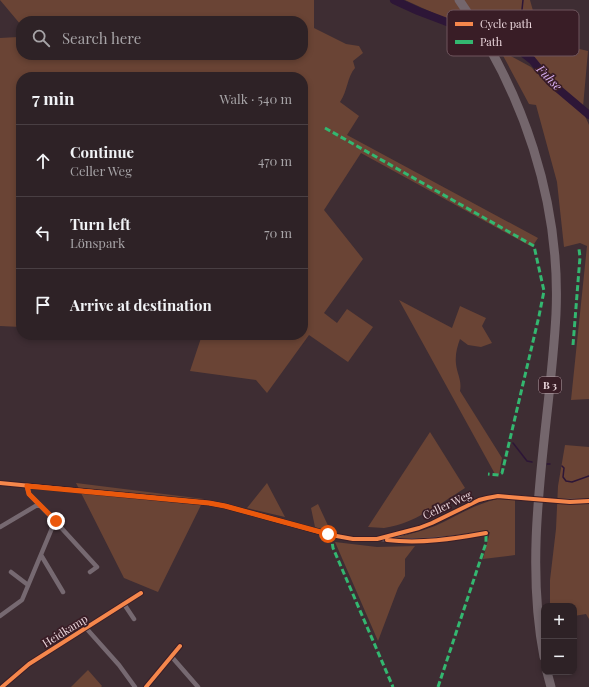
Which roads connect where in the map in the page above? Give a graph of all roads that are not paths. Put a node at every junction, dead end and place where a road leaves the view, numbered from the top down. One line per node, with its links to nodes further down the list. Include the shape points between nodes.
1 (459, 0): 2 (highway, B 3)
2 (466, 10)
3 (493, 56): 22 (highway, B 3, via 534,149 552,226 556,267 556,312 536,547 536,596)
4 (0, 483): 5 (street, Celler Weg)
5 (27, 486): 7 (street, via 29,494); 11 (street, Celler Weg, via 209,503 331,535 353,539)
6 (589, 501): 11 (street, Celler Weg, bridge, via 498,496 478,500 425,526)
7 (39, 504): 8 (street); 9 (street)
8 (56, 521): 12 (street); 14 (street, via 97,567)
9 (0, 527)
10 (486, 533): 11 (street, Celler Weg, via 432,541 404,542)
11 (377, 539)
12 (42, 555): 15 (street); 16 (street)
13 (11, 572): 15 (street)
14 (90, 572)
15 (28, 585): 19 (street, via 22,600)
16 (63, 592)
17 (140, 593): 18 (street, Heidkamp)
18 (124, 604): 20 (street); 21 (street, Heidkamp)
19 (0, 616)
20 (134, 619)
21 (86, 628): 26 (street, Heidkamp, via 29,664); 27 (street)
22 (542, 639)
23 (180, 646): 24 (street)
24 (171, 656): 28 (street); 29 (street)
25 (548, 675): 30 (highway)
26 (2, 687)
27 (135, 687)
28 (146, 687)
29 (198, 687)
30 (551, 687)

